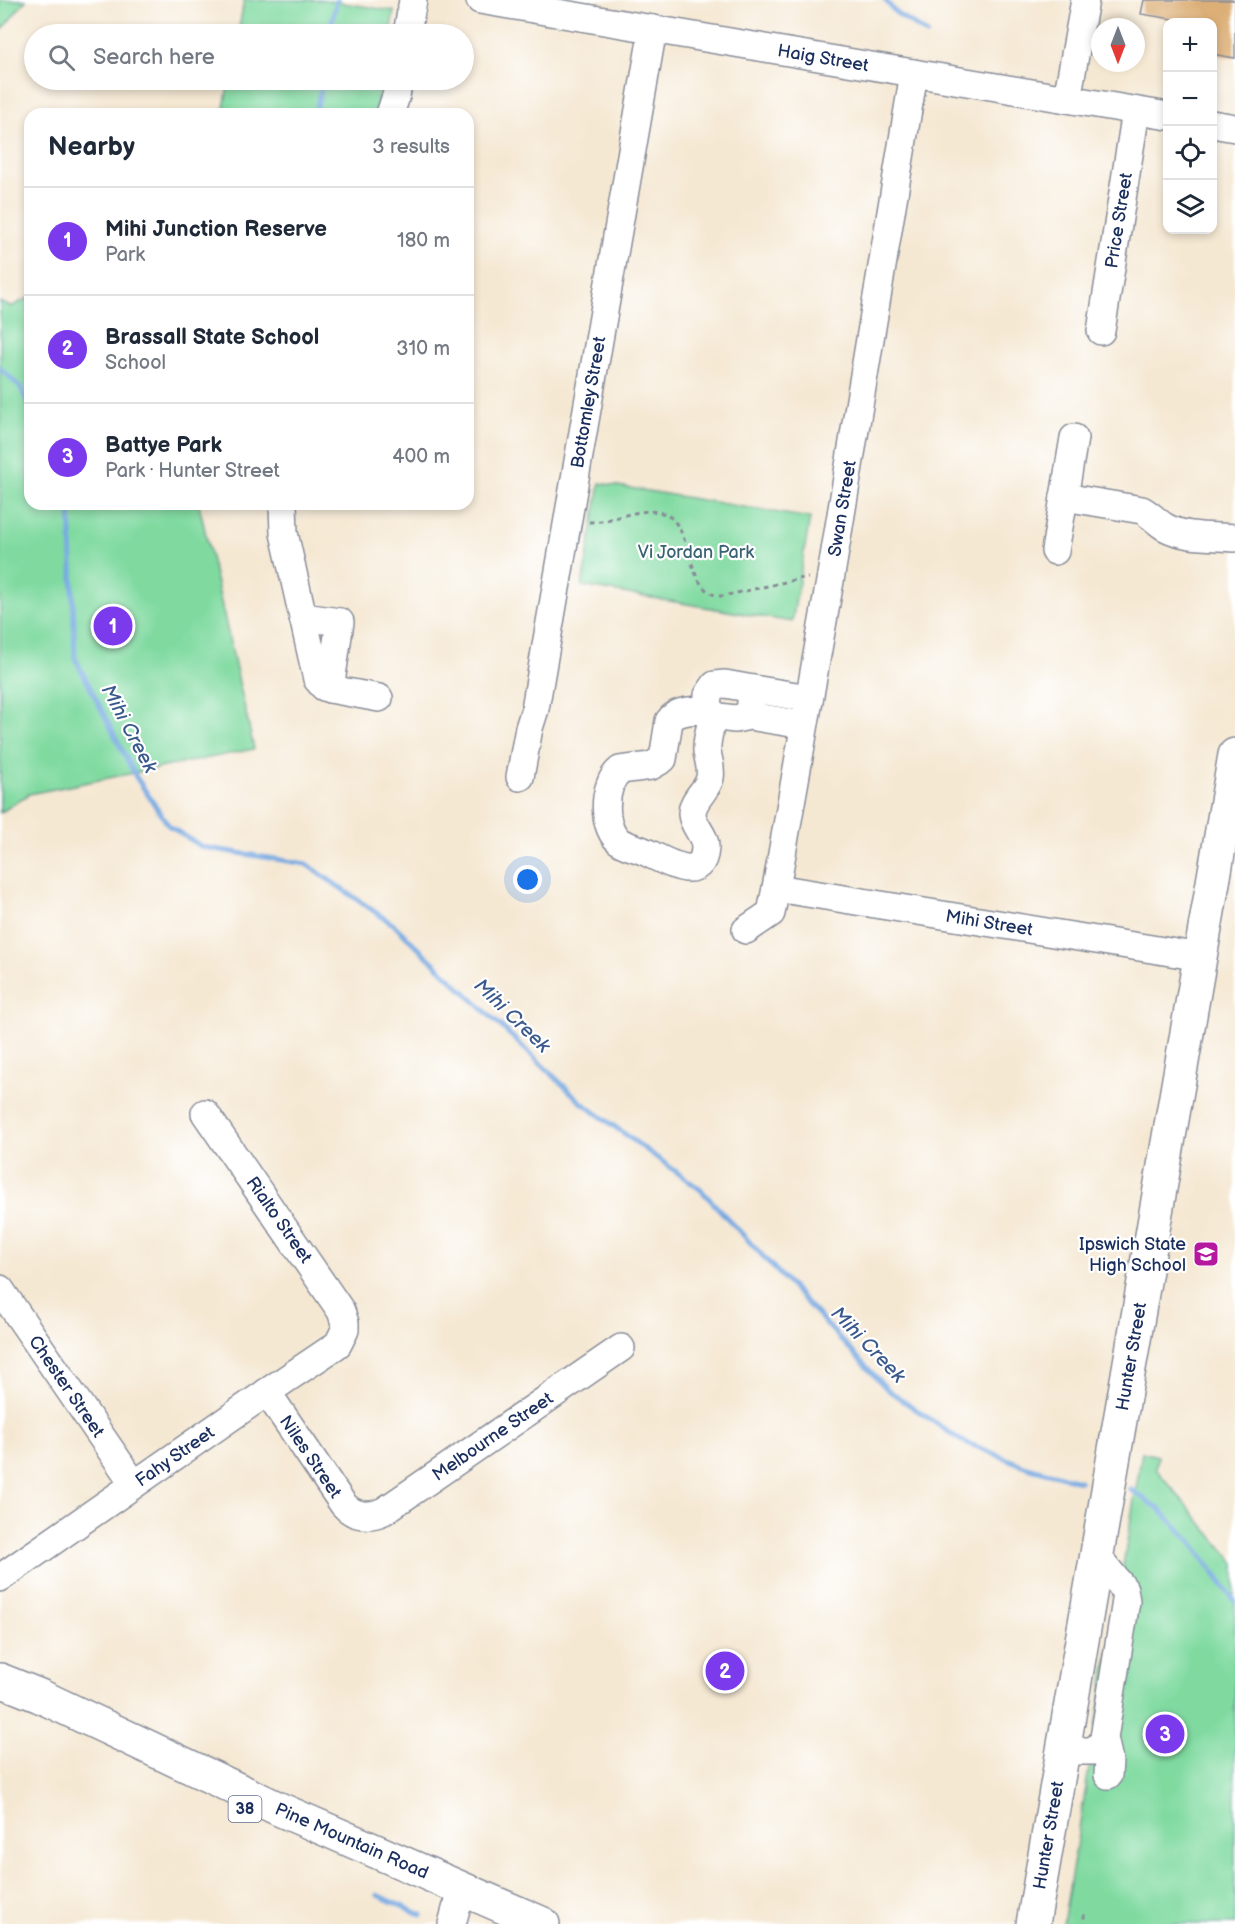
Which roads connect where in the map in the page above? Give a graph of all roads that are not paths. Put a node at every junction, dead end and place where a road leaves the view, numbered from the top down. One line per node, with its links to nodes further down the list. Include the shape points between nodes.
1 (413, 0): 4 (street)
2 (480, 0): 5 (street, Haig Street)
3 (1085, 0): 8 (street)
4 (409, 24)
5 (653, 29): 6 (street, Haig Street); 27 (street, Bottomley Street)
6 (914, 73): 8 (street, Haig Street); 22 (street, Swan Street)
7 (397, 90): 9 (street)
8 (1067, 99): 10 (street, Haig Street)
9 (392, 108)
10 (1136, 111): 11 (street, Haig Street); 14 (street, Price Street)
11 (1163, 115)
12 (1217, 125): 13 (street)
13 (1235, 128)
14 (1101, 331)
15 (1074, 438): 16 (street)
16 (1064, 497): 18 (street, via 1142,510 1173,531); 19 (street)
17 (283, 510): 21 (street, via 284,533 317,679 330,689)
18 (1235, 538)
19 (1055, 551)
20 (753, 689): 22 (street); 23 (street, via 715,685 708,695); 24 (street)
21 (379, 698)
22 (809, 698): 25 (street, Swan Street)
23 (710, 712): 23 (street, via 707,751 711,774 692,813 706,844 704,855 692,868 680,869 622,843 613,835 607,815 609,782 620,770 651,766 663,759 673,716); 24 (street, via 735,719)
24 (749, 716): 25 (street)
25 (804, 725): 28 (street, Swan Street)
26 (1235, 755): 30 (main road, Hunter Street)
27 (520, 777)
28 (776, 888): 29 (street, Swan Street, via 771,913); 30 (street, Mihi Street)
29 (746, 930)
30 (1202, 957): 38 (main road, Hunter Street)
31 (205, 1113): 33 (street, Rialto Street, via 342,1311)
32 (0, 1289): 36 (street, Chester Street)
33 (345, 1329): 35 (street, Fahy Street, via 338,1344)
34 (621, 1348): 37 (street, Melbourne Street, via 384,1511)
35 (267, 1392): 36 (street, Fahy Street); 37 (street, Niles Street, via 343,1504)
36 (134, 1484): 39 (street, Fahy Street)
37 (361, 1515)
38 (1097, 1556): 42 (main road, Hunter Street); 42 (street, via 1124,1589 1126,1601)
39 (0, 1578)
40 (0, 1680): 43 (main road, Pine Mountain Road / 38, via 279,1809)
41 (0, 1698): 43 (main road, Pine Mountain Road / 38, via 35,1710)
42 (1086, 1747): 46 (main road, Hunter Street)
43 (458, 1908): 44 (main road, Pine Mountain Road / 38); 45 (main road, Pine Mountain Road / 38)
44 (488, 1924)
45 (543, 1924)
46 (1033, 1924)

